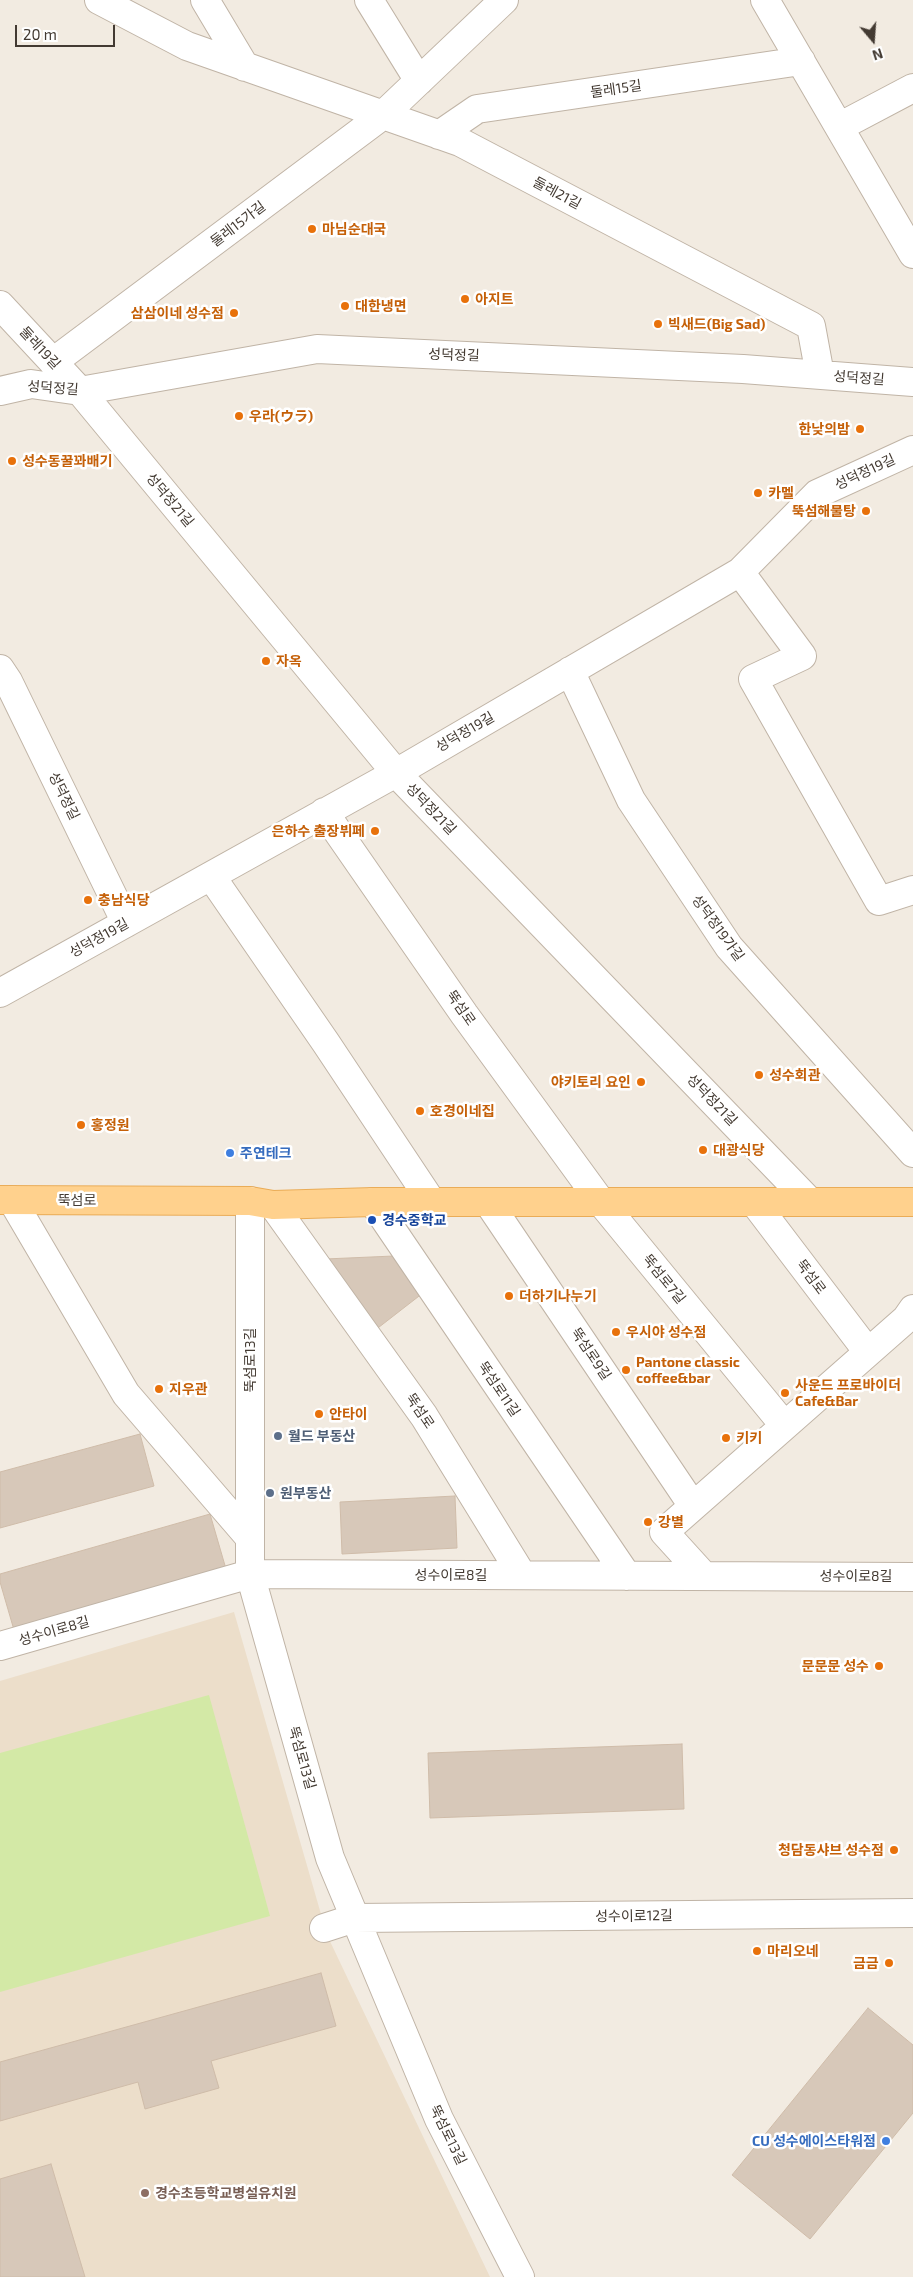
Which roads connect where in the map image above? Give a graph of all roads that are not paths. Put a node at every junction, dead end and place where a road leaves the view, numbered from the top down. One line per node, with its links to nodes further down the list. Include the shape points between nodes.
1 (99, 0): 7 (street, 둘레21길, via 187,46)
2 (205, 0): 7 (street)
3 (369, 0): 8 (street)
4 (504, 0): 8 (street, 둘레15가길)
5 (765, 0): 6 (street)
6 (801, 61): 11 (street); 12 (street, 둘레15길, via 477,109)
7 (245, 66): 10 (street, 둘레21길)
8 (419, 81): 10 (street, 둘레15가길)
9 (913, 88): 11 (street)
10 (383, 115): 12 (street, 둘레21길); 15 (street, 둘레15가길)
11 (839, 127): 13 (street)
12 (438, 135): 16 (street, 둘레21길, via 460,142 811,326)
13 (913, 254)
14 (0, 305): 15 (street, 둘레19길)
15 (53, 362): 19 (street, 둘레19길)
16 (820, 375): 17 (street, 성덕정길); 19 (street, 성덕정길, via 318,349)
17 (913, 382)
18 (0, 391): 19 (street, 성덕정길, via 31,384)
19 (80, 392): 24 (street, 성덕정21길)
20 (913, 450): 21 (street, 성덕정19길, via 817,494)
21 (740, 572): 23 (street, 성덕정19길); 27 (street, via 802,656 753,679 879,901)
22 (0, 670): 28 (street, 성덕정길)
23 (570, 670): 24 (street, 성덕정19길); 30 (street, 성덕정19가길, via 631,800 729,947)
24 (396, 773): 25 (street, 성덕정19길); 37 (street, 성덕정21길)
25 (324, 812): 26 (street, 성덕정19길); 35 (street, 뚝섬로, via 464,1014)
26 (210, 876): 28 (street, 성덕정19길); 32 (street)
27 (913, 890)
28 (126, 923): 29 (street, 성덕정19길)
29 (0, 993)
30 (913, 1153)
31 (6, 1200): 39 (main road, 뚝섬로); 44 (street, via 126,1394)
32 (431, 1201): 33 (main road, 뚝섬로); 34 (main road, 뚝섬로)
33 (373, 1202): 39 (main road, 뚝섬로); 47 (street, 뚝섬로11길)
34 (488, 1202): 35 (main road, 뚝섬로); 43 (street, 뚝섬로9길)
35 (601, 1202): 36 (main road, 뚝섬로); 42 (street, 뚝섬로7길)
36 (754, 1202): 37 (main road, 뚝섬로); 41 (street, 뚝섬로)
37 (810, 1202): 38 (main road, 뚝섬로)
38 (913, 1202)
39 (262, 1203): 44 (street, 뚝섬로13길); 46 (street, 뚝섬로, via 424,1416)
40 (913, 1309): 41 (street)
41 (868, 1352): 42 (street)
42 (784, 1425): 43 (street)
43 (693, 1506): 48 (street, via 664,1532)
44 (250, 1538): 45 (street, 뚝섬로13길)
45 (250, 1574): 46 (street, 성수이로8길); 50 (street, 성수이로8길); 52 (street, 뚝섬로13길, via 330,1858)
46 (522, 1575): 47 (street, 성수이로8길)
47 (627, 1576): 48 (street, 성수이로8길)
48 (704, 1576): 49 (street, 성수이로8길)
49 (913, 1577)
50 (0, 1646)
51 (913, 1913): 52 (street, 성수이로12길)
52 (355, 1918): 53 (street, 성수이로12길); 54 (street, 뚝섬로13길, via 439,2119)
53 (324, 1928)
54 (520, 2277)

